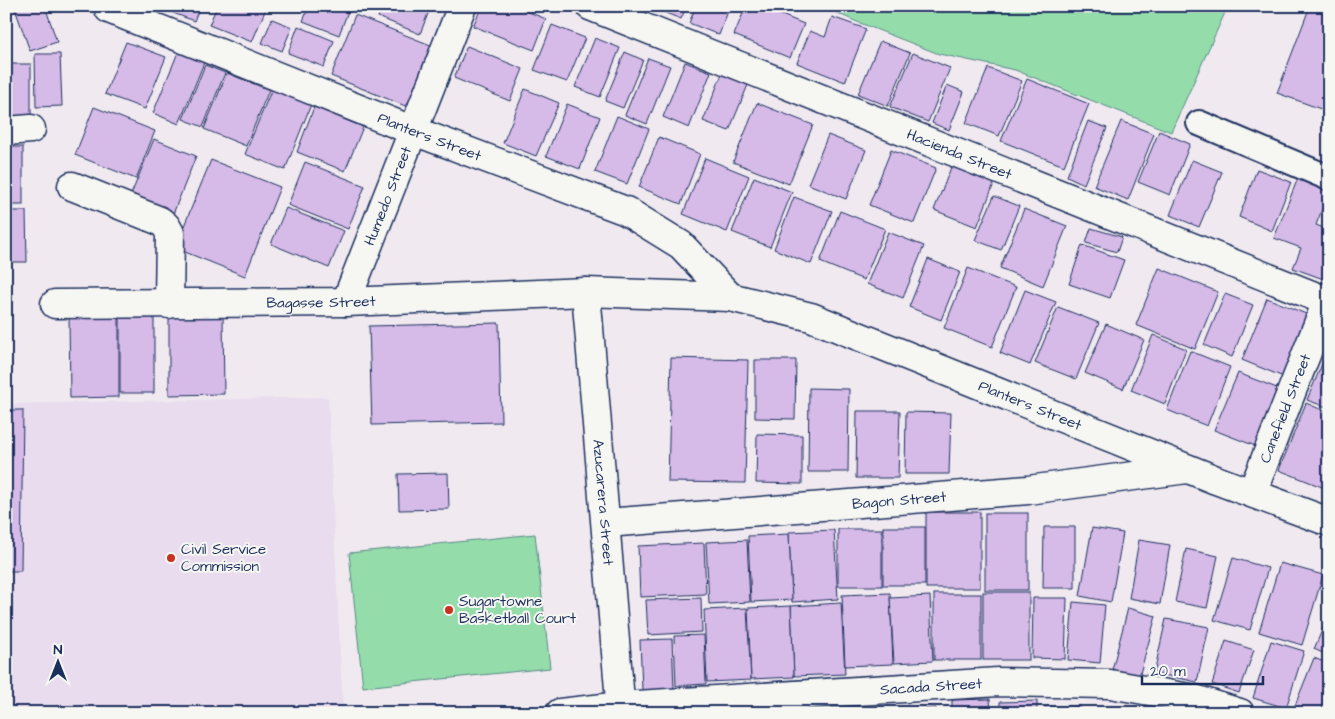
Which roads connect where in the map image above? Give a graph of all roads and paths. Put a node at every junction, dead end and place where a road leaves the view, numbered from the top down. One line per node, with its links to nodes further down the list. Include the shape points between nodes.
1 (462, 6): 5 (street, Humedo Street)
2 (590, 6): 10 (street, Hacienda Street)
3 (109, 9): 5 (street, Planters Street)
4 (1199, 123): 6 (lane)
5 (414, 131): 9 (street, Planters Street, via 626,211 681,246); 11 (street, Humedo Street)
6 (1329, 178)
7 (72, 186): 13 (street, via 166,226 170,233)
8 (586, 292): 9 (street, Planters Street); 11 (street, Bagasse Street); 17 (street, Azucarera Street)
9 (730, 297): 14 (street, Planters Street, via 812,317)
10 (1328, 300): 15 (street, Canefield Street)
11 (346, 302): 13 (street, Bagasse Street)
12 (55, 304): 13 (street, Bagasse Street)
13 (170, 304)
14 (1190, 469): 15 (street, Planters Street); 17 (street, Bagon Street, via 1028,490)
15 (1252, 493): 16 (street, Planters Street)
16 (1329, 522)
17 (606, 523): 18 (street, Azucarera Street)
18 (621, 710): 19 (street, Sacada Street); 20 (street, Sacada Street, via 998,682 1110,684 1196,699)
19 (560, 713)
20 (1240, 713)

